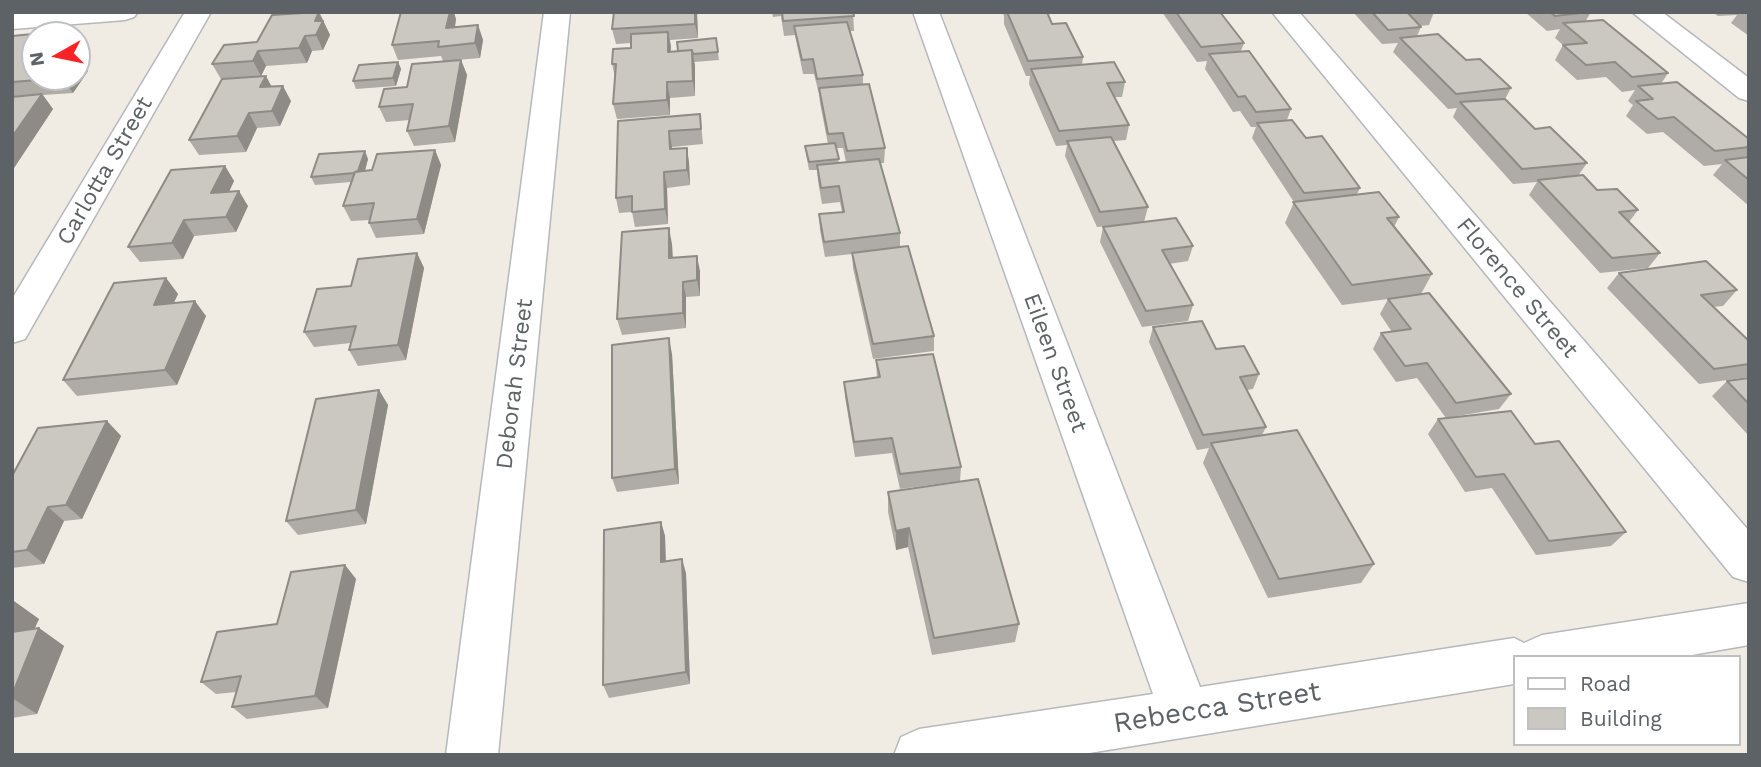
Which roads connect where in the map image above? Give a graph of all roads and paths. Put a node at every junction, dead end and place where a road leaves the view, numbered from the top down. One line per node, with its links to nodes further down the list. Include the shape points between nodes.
1 (125, 12): 7 (street)
2 (198, 12): 9 (street, Carlotta Street)
3 (557, 12): 15 (street, Deborah Street)
4 (926, 12): 14 (street, Eileen Street)
5 (1285, 12): 10 (street, Florence Street)
6 (1645, 12): 8 (street)
7 (12, 20)
8 (1749, 92)
9 (12, 330)
10 (1749, 563)
11 (1749, 624): 12 (street)
12 (1555, 655)
13 (1512, 661): 14 (street, Rebecca Street)
14 (1185, 713): 16 (street, Rebecca Street)
15 (472, 755)
16 (919, 755)

